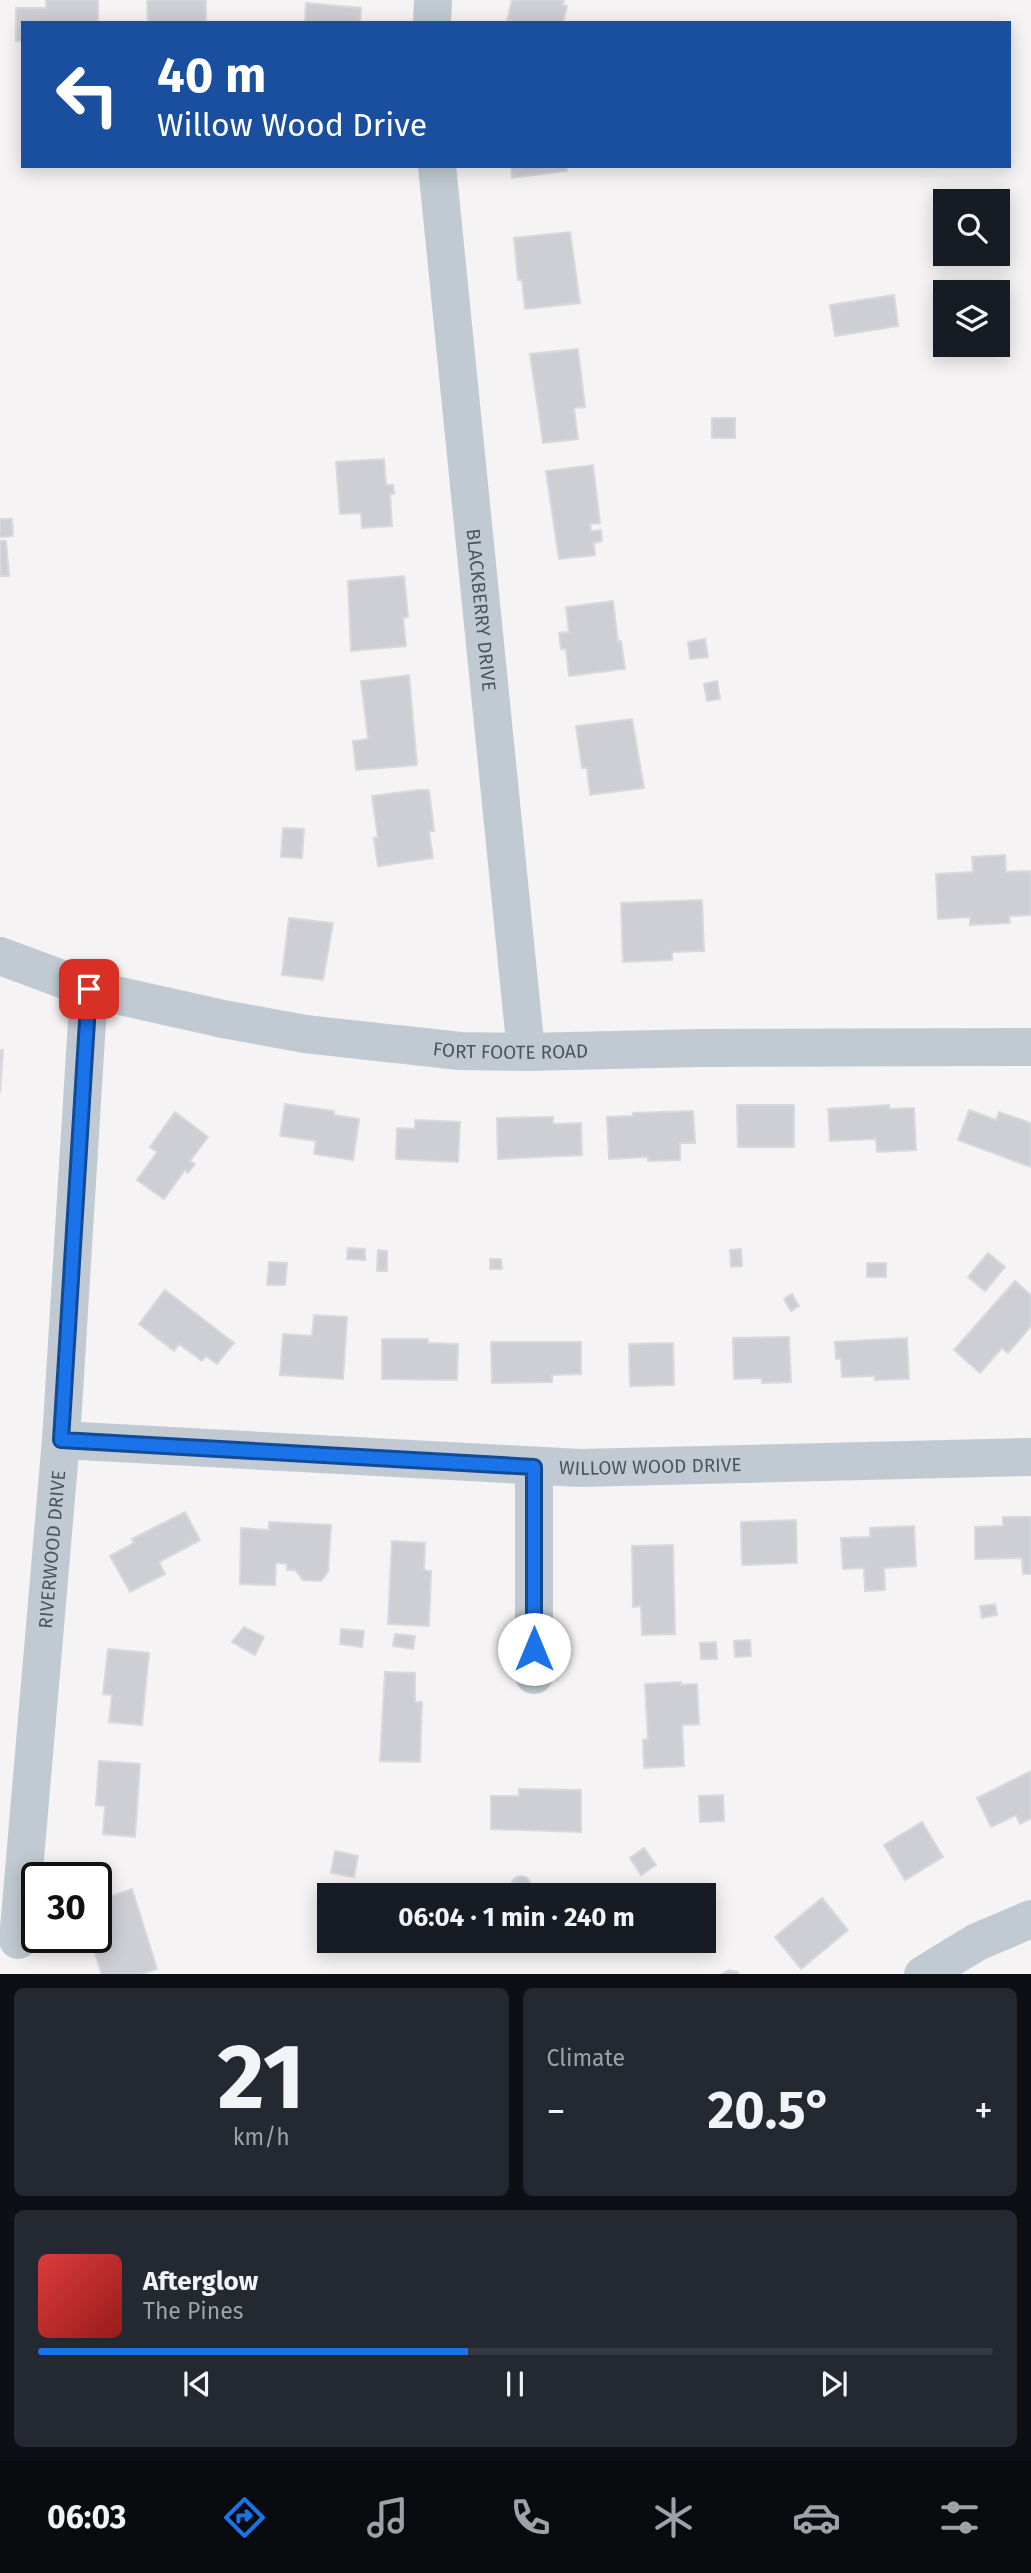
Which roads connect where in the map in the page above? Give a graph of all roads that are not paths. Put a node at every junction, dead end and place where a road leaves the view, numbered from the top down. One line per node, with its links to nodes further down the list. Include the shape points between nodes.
1 (433, 0): 2 (street)
2 (432, 21)
3 (437, 168): 7 (street, BLACKBERRY DRIVE)
4 (0, 956): 5 (street, FORT FOOTE ROAD)
5 (89, 989): 7 (street, FORT FOOTE ROAD, via 305,1034 460,1051); 8 (street, RIVERWOOD DRIVE)
6 (1031, 1047): 7 (street, FORT FOOTE ROAD)
7 (526, 1052)
8 (61, 1440): 10 (street, WILLOW WOOD DRIVE); 13 (street, RIVERWOOD DRIVE)
9 (1031, 1457): 10 (street, WILLOW WOOD DRIVE)
10 (534, 1467): 11 (street)
11 (534, 1675)
12 (1031, 1919): 14 (street, via 977,1942)
13 (18, 1940)
14 (925, 1974)

